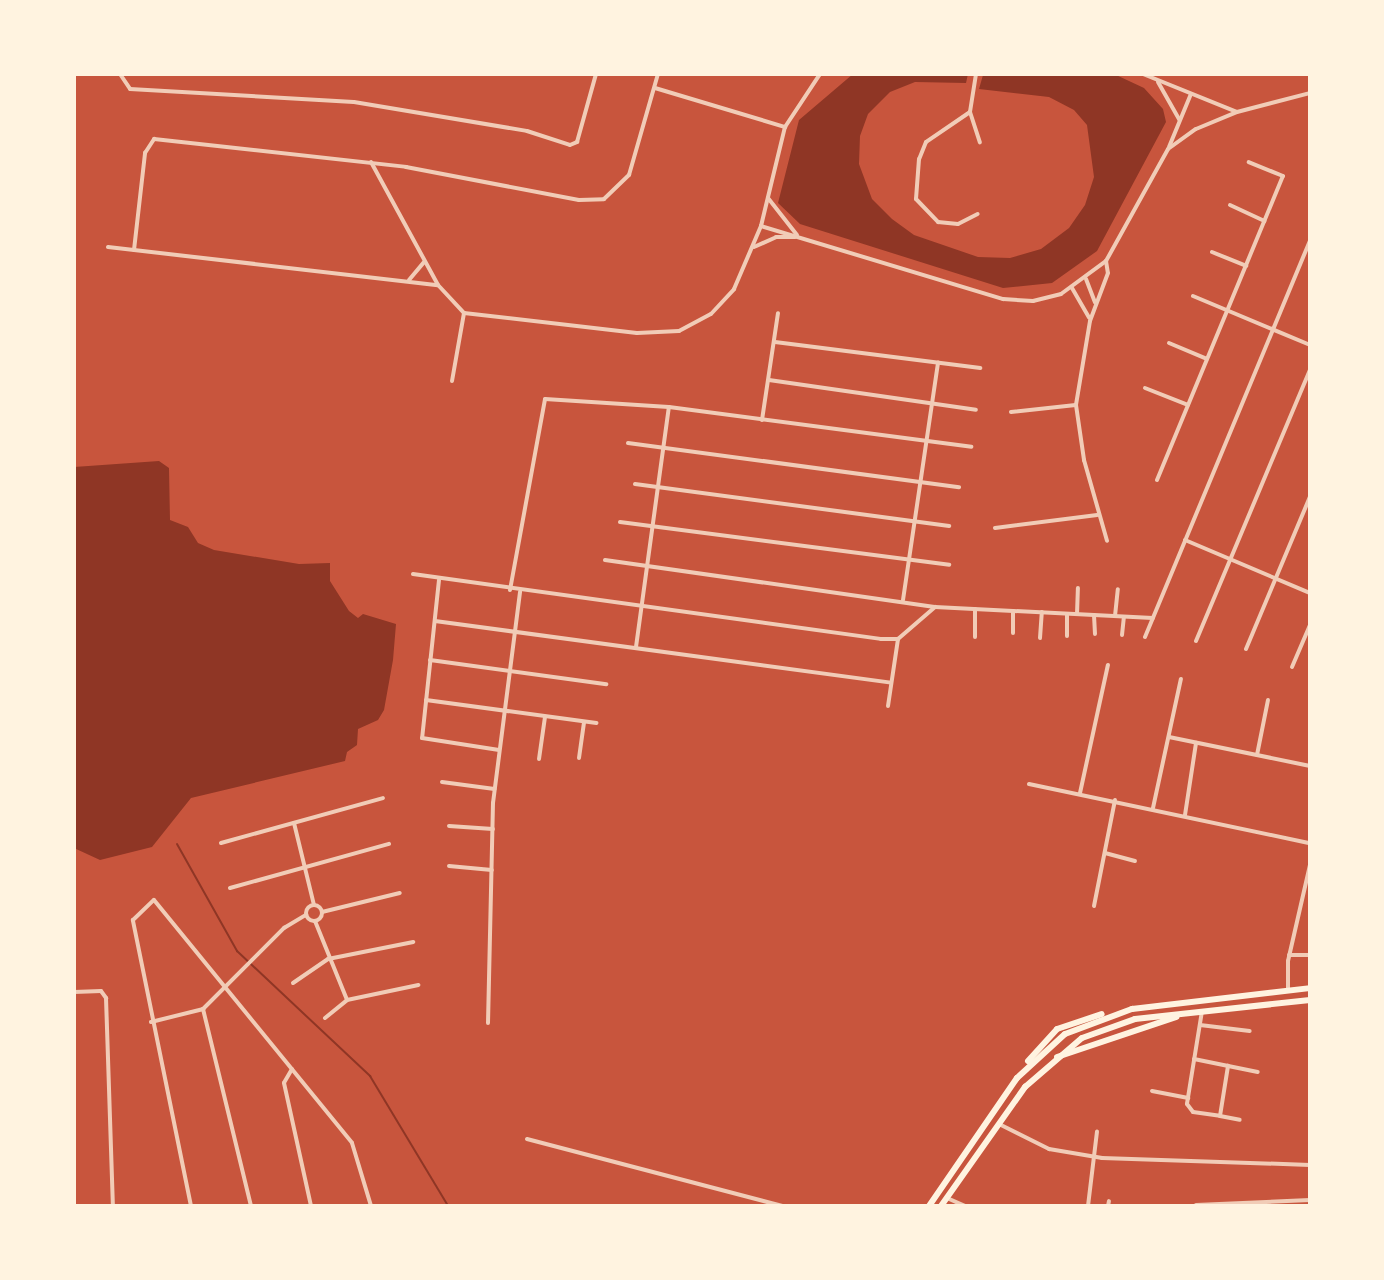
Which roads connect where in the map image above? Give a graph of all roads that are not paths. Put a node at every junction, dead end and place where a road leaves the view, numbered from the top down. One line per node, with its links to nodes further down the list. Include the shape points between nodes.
1 (120, 74): 2 (street, via 130,89 354,102 527,131 570,145 577,142)
2 (596, 74)
3 (658, 74): 8 (street)
4 (820, 74): 14 (street)
5 (976, 74): 11 (street)
6 (1143, 74): 7 (street)
7 (1158, 81): 10 (street); 13 (street)
8 (655, 88): 14 (street); 17 (street, via 629,175 604,199 579,200)
9 (1310, 93): 12 (street)
10 (1191, 94): 12 (street); 13 (street)
11 (970, 112): 15 (street); 21 (street, via 926,142 916,199 938,222 958,224)
12 (1237, 112): 16 (street, via 1196,129)
13 (1180, 122): 16 (street)
14 (785, 127): 19 (street)
15 (980, 142)
16 (1168, 149): 30 (street)
17 (371, 162): 28 (street, via 154,139 145,153); 31 (street)
18 (1249, 162): 22 (street, via 1283,176)
19 (767, 196): 23 (street); 24 (street, via 777,215)
20 (1230, 205): 22 (street)
21 (978, 214)
22 (1265, 221): 32 (street)
23 (761, 226): 24 (street); 27 (street)
24 (800, 237): 27 (street, via 776,237); 36 (street, via 1003,299 1033,301)
25 (1310, 241): 43 (street)
26 (108, 247): 28 (street)
27 (753, 249): 40 (street, via 722,303 679,331 637,333)
28 (134, 250): 34 (street)
29 (1212, 252): 32 (street)
30 (1106, 261): 33 (street); 38 (street, via 1108,273)
31 (424, 262): 34 (street); 35 (street)
32 (1246, 266): 39 (street)
33 (1086, 279): 36 (street); 38 (street)
34 (407, 281): 35 (street)
35 (438, 285): 40 (street)
36 (1072, 288): 42 (street)
37 (1193, 296): 39 (street)
38 (1096, 304): 42 (street)
39 (1227, 310): 43 (street); 47 (street)
40 (464, 313): 52 (street)
41 (778, 313): 44 (street)
42 (1090, 321): 55 (street)
43 (1273, 330): 46 (street); 77 (street)
44 (775, 342): 48 (street); 51 (street)
45 (1169, 343): 47 (street)
46 (1310, 345)
47 (1207, 359): 56 (street)
48 (938, 363): 49 (street); 54 (street)
49 (980, 368)
50 (1310, 370): 79 (street)
51 (769, 380): 54 (street); 60 (street)
52 (452, 381)
53 (1145, 388): 56 (street)
54 (932, 404): 58 (street); 61 (street)
55 (1076, 405): 59 (street); 71 (street)
56 (1188, 405): 65 (street)
57 (669, 407): 60 (street); 64 (street); 89 (street, via 543,400)
58 (976, 410)
59 (1011, 412)
60 (762, 420): 61 (street)
61 (926, 441): 63 (street); 66 (street)
62 (628, 443): 64 (street)
63 (971, 447)
64 (664, 448): 66 (street); 68 (street)
65 (1157, 480)
66 (920, 482): 69 (street); 72 (street)
67 (635, 484): 68 (street)
68 (659, 487): 72 (street); 75 (street)
69 (959, 487)
70 (1310, 497): 85 (street)
71 (1097, 515): 76 (street); 78 (street)
72 (914, 521): 74 (street); 81 (street)
73 (620, 522): 75 (street)
74 (949, 526)
75 (653, 527): 81 (street); 82 (street)
76 (995, 528)
77 (1185, 540): 79 (street); 103 (street)
78 (1107, 541)
79 (1230, 559): 85 (street); 115 (street)
80 (605, 560): 82 (street)
81 (909, 560): 83 (street); 92 (street)
82 (647, 565): 92 (street); 93 (street)
83 (949, 565)
84 (413, 574): 86 (street)
85 (1276, 579): 91 (street); 117 (street)
86 (439, 580): 89 (street); 104 (street)
87 (1078, 588): 99 (street)
88 (1118, 589): 101 (street)
89 (510, 590): 90 (street)
90 (520, 592): 93 (street); 106 (street)
91 (1310, 593)
92 (903, 600): 94 (street)
93 (642, 607): 114 (street); 116 (street)
94 (935, 607): 95 (street); 114 (street)
95 (975, 609): 96 (street); 111 (street)
96 (1013, 611): 97 (street); 107 (street)
97 (1042, 612): 98 (street); 113 (street)
98 (1067, 614): 99 (street); 110 (street)
99 (1077, 614): 100 (street)
100 (1094, 615): 101 (street); 108 (street)
101 (1115, 616): 102 (street)
102 (1124, 617): 103 (street); 109 (street)
103 (1153, 618): 112 (street)
104 (435, 621): 106 (street); 118 (street)
105 (1310, 625): 120 (street)
106 (513, 632): 116 (street); 121 (street)
107 (1013, 633)
108 (1095, 634)
109 (1122, 635)
110 (1067, 636)
111 (975, 637)
112 (1145, 637)
113 (1040, 638)
114 (898, 639): 123 (street)
115 (1196, 641)
116 (636, 648): 123 (street)
117 (1246, 649)
118 (430, 660): 121 (street); 125 (street)
119 (1108, 665): 142 (street)
120 (1292, 667)
121 (509, 671): 124 (street); 128 (street)
122 (1181, 679): 132 (street)
123 (891, 683): 127 (street)
124 (606, 684)
125 (426, 700): 128 (street); 134 (street, via 424,739)
126 (1268, 700): 135 (street)
127 (888, 706)
128 (504, 712): 129 (street); 134 (street)
129 (545, 717): 130 (street); 137 (street)
130 (584, 722): 131 (street); 136 (street)
131 (596, 723)
132 (1169, 737): 133 (street); 145 (street)
133 (1196, 743): 135 (street); 146 (street)
134 (499, 750): 141 (street)
135 (1257, 755): 138 (street)
136 (579, 758)
137 (539, 759)
138 (1310, 766)
139 (442, 782): 141 (street)
140 (1029, 784): 142 (street)
141 (495, 789): 149 (street)
142 (1080, 793): 144 (street)
143 (383, 798): 147 (street)
144 (1115, 800): 145 (street); 153 (street)
145 (1153, 808): 146 (street)
146 (1185, 815): 151 (street)
147 (294, 823): 150 (street); 156 (street)
148 (449, 826): 149 (street)
149 (493, 829): 158 (street)
150 (221, 843)
151 (1310, 843)
152 (389, 844): 156 (street)
153 (1105, 853): 154 (street); 162 (street)
154 (1135, 861)
155 (1310, 865): 167 (street)
156 (307, 866): 159 (street); 161 (street)
157 (449, 866): 158 (street)
158 (492, 870): 183 (street)
159 (230, 888)
160 (400, 893): 163 (street)
161 (314, 905): 163 (street); 164 (street)
162 (1094, 906)
163 (322, 912): 165 (street)
164 (306, 915): 165 (street); 173 (street, via 284,928)
165 (315, 921): 169 (street)
166 (413, 942): 169 (street)
167 (1289, 955): 168 (street); 174 (street)
168 (1310, 955)
169 (328, 959): 170 (street); 176 (street)
170 (293, 983)
171 (418, 985): 176 (street)
172 (1310, 988): 174 (main road)
173 (228, 990): 178 (street); 182 (street, via 154,900 133,920); 189 (street)
174 (1288, 991): 210 (main road, via 1087,1015 1048,1035)
175 (74, 992): 204 (street, via 101,991 106,998)
176 (347, 1000): 181 (street)
177 (1310, 1000): 179 (main road)
178 (203, 1009): 182 (street); 206 (street)
179 (1202, 1011): 180 (main road); 184 (street)
180 (1190, 1013): 187 (main road); 187 (main road, via 1106,1027)
181 (325, 1018)
182 (151, 1022): 205 (street)
183 (488, 1023)
184 (1200, 1025): 185 (street); 186 (street)
185 (1250, 1031)
186 (1194, 1059): 188 (street); 192 (street)
187 (1050, 1060): 195 (main road)
188 (1228, 1066): 190 (street); 193 (street)
189 (292, 1069): 207 (street, via 285,1093); 208 (street, via 357,1151)
190 (1258, 1072)
191 (1152, 1091): 192 (street)
192 (1188, 1098): 193 (street, via 1193,1112)
193 (1220, 1116): 194 (street)
194 (1240, 1120)
195 (999, 1124): 198 (street, via 1049,1149); 200 (main road)
196 (1097, 1132): 198 (street)
197 (527, 1139): 209 (street)
198 (1095, 1157): 199 (street); 213 (street)
199 (1310, 1165)
200 (947, 1198): 211 (main road); 212 (street)
201 (1310, 1200): 202 (street)
202 (1271, 1204): 203 (street)
203 (1196, 1205)
204 (113, 1206)
205 (191, 1206)
206 (251, 1206)
207 (311, 1206)
208 (371, 1206)
209 (783, 1206)
210 (929, 1206)
211 (941, 1206)
212 (965, 1206)
213 (1088, 1206)

